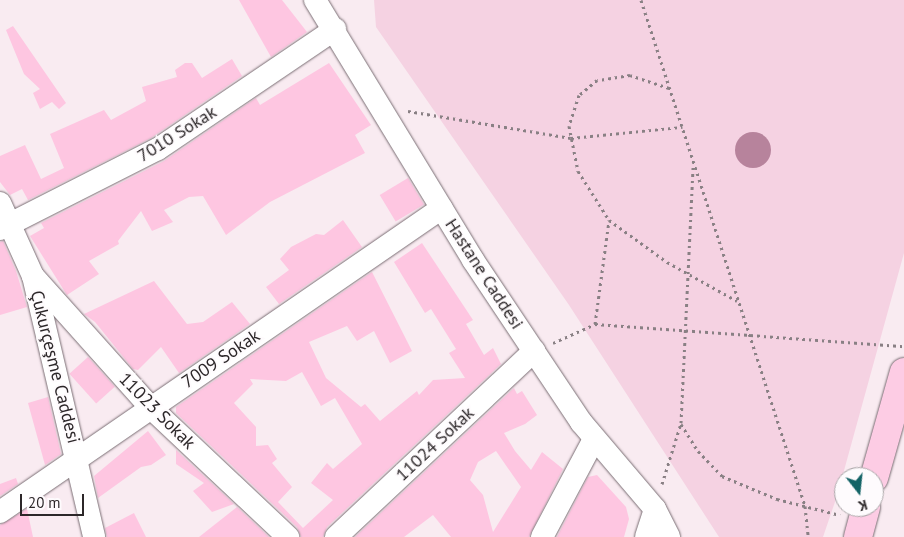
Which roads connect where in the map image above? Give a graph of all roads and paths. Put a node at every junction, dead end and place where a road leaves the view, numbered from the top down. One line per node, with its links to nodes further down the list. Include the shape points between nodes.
1 (641, 0): 4 (path)
2 (319, 1): 3 (street, Hastane Caddesi)
3 (335, 28): 5 (street, Hastane Caddesi); 12 (street, 7010 Sokak, via 158,149)
4 (670, 88): 6 (path); 7 (path, via 630,75 597,80 579,95 569,126)
5 (382, 107): 7 (path); 10 (street, Hastane Caddesi)
6 (682, 127): 7 (path); 8 (path)
7 (571, 138): 11 (path, via 578,171)
8 (694, 162): 13 (path); 15 (path)
9 (0, 203): 12 (street, Çukurçeşme Caddesi)
10 (442, 208): 20 (street, Hastane Caddesi); 22 (street, 7009 Sokak)
11 (609, 220): 13 (path); 16 (path)
12 (6, 227): 14 (street, Çukurçeşme Caddesi)
13 (688, 274): 15 (path); 17 (path)
14 (33, 276): 22 (street, 11023 Sokak); 25 (street, Çukurçeşme Caddesi)
15 (738, 301): 18 (path)
16 (595, 324): 17 (path); 20 (path)
17 (685, 331): 18 (path); 23 (path)
18 (749, 335): 19 (path); 27 (path)
19 (904, 346)
20 (534, 351): 24 (street, Hastane Caddesi); 33 (street, 11024 Sokak)
21 (904, 372): 26 (main road)
22 (150, 407): 25 (street, 7009 Sokak); 32 (street, 11023 Sokak)
23 (681, 424): 27 (path, via 698,451 722,476 778,499); 28 (path)
24 (594, 439): 28 (street, Hastane Caddesi); 34 (street)
25 (78, 457): 29 (street, 7009 Sokak); 31 (street, Çukurçeşme Caddesi)
26 (877, 467)
27 (805, 506): 30 (path); 37 (path)
28 (655, 509): 35 (street); 36 (street, Hastane Caddesi)
29 (0, 512)
30 (860, 525)
31 (94, 537)
32 (288, 537)
33 (336, 537)
34 (542, 537)
35 (646, 537)
36 (669, 537)
37 (808, 537)

